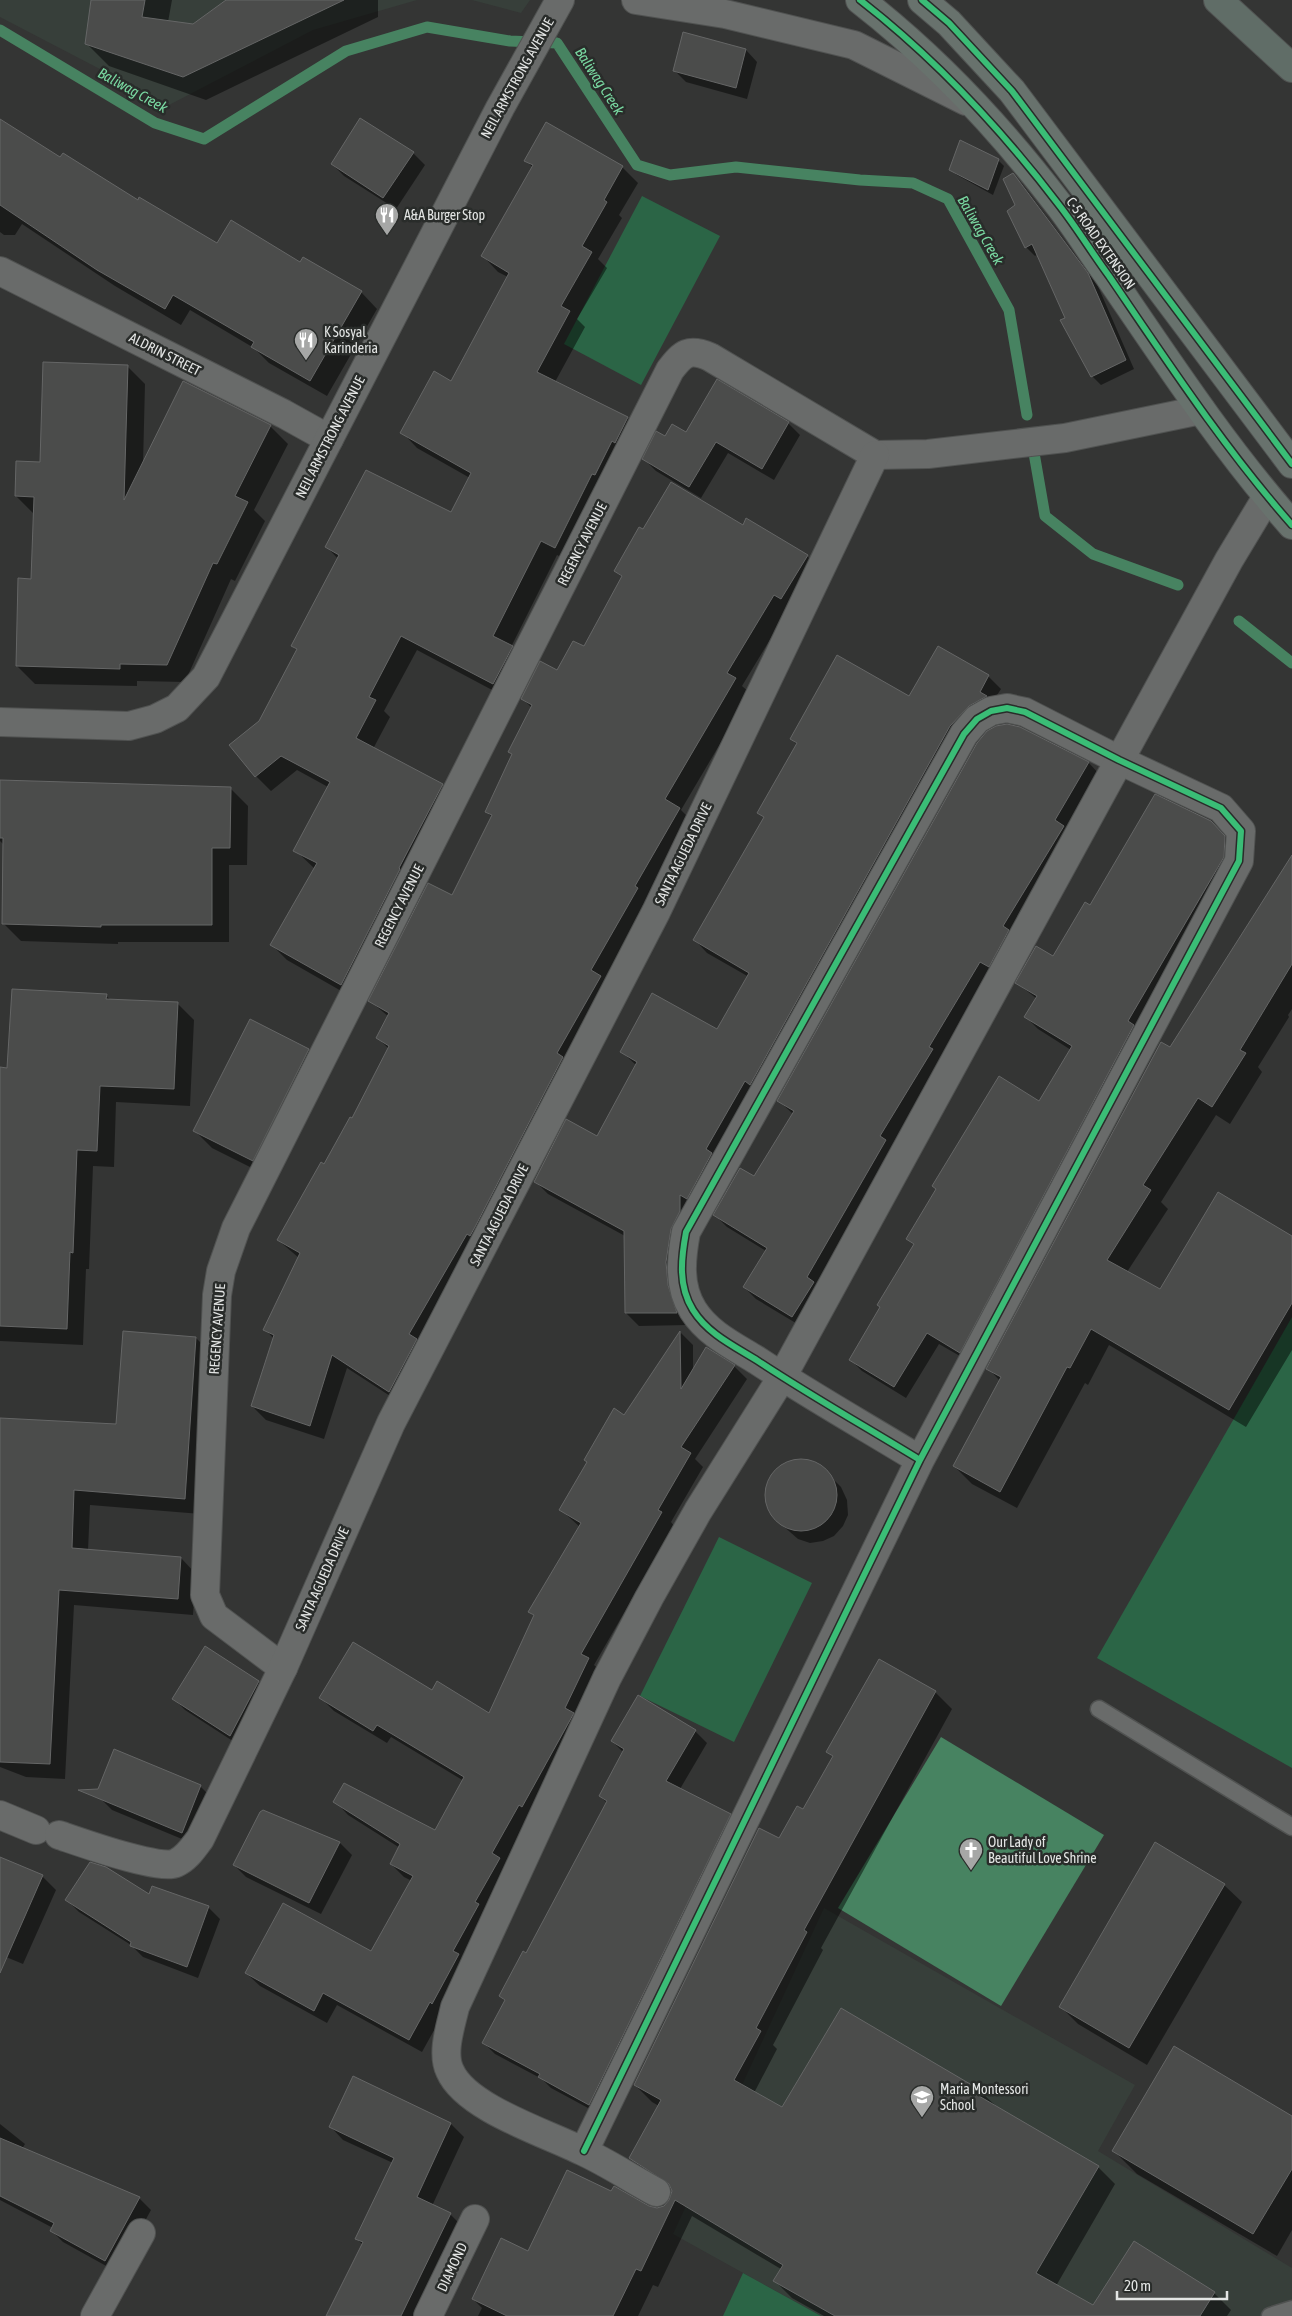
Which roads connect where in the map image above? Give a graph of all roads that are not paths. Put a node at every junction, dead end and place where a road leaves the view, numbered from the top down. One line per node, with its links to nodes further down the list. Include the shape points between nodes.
1 (560, 0): 10 (street, NEIL ARMSTRONG AVENUE)
2 (636, 0): 7 (street, via 725,14 854,45 951,91)
3 (860, 0): 7 (main road, C-5 ROAD EXTENSION, via 914,44)
4 (922, 0): 12 (main road, C-5 ROAD EXTENSION, via 949,22 1012,91)
5 (1218, 0): 6 (highway)
6 (1292, 68)
7 (980, 109): 9 (main road, C-5 ROAD EXTENSION, via 1060,205)
8 (0, 271): 10 (street, ALDRIN STREET)
9 (1202, 410): 11 (street, via 1065,438 928,454); 13 (main road, C-5 ROAD EXTENSION)
10 (329, 439): 15 (street, NEIL ARMSTRONG AVENUE, via 206,677 177,708 155,719 128,726)
11 (875, 455): 19 (street, SANTA AGUEDA DRIVE, via 656,912 391,1423); 19 (street, REGENCY AVENUE, via 710,357 699,352 687,352 678,360 670,370 236,1228 221,1271 217,1295 205,1595 214,1616)
12 (1292, 464)
13 (1266, 497): 14 (main road, C-5 ROAD EXTENSION); 16 (street)
14 (1292, 525)
15 (0, 722)
16 (1119, 760): 17 (street); 17 (street, via 1025,712 1007,708 991,711 977,719 964,734 686,1232 681,1258 683,1283 692,1308 706,1328); 18 (street, via 1221,808 1241,831 1239,861)
17 (782, 1377): 18 (street); 23 (street, via 698,1511 607,1678 456,2007 446,2041 449,2070 466,2093 493,2110)
18 (920, 1460): 23 (street)
19 (283, 1668): 21 (street, SANTA AGUEDA DRIVE, via 200,1839 189,1854 174,1864 144,1861 48,1833)
20 (1099, 1709): 22 (lane)
21 (0, 1815)
22 (1292, 1827)
23 (584, 2152): 24 (street)
24 (656, 2192)
25 (475, 2219): 29 (street, DIAMOND)
26 (141, 2234): 28 (street)
27 (1292, 2310): 30 (lane)
28 (95, 2316)
29 (428, 2316)
30 (1270, 2316)

